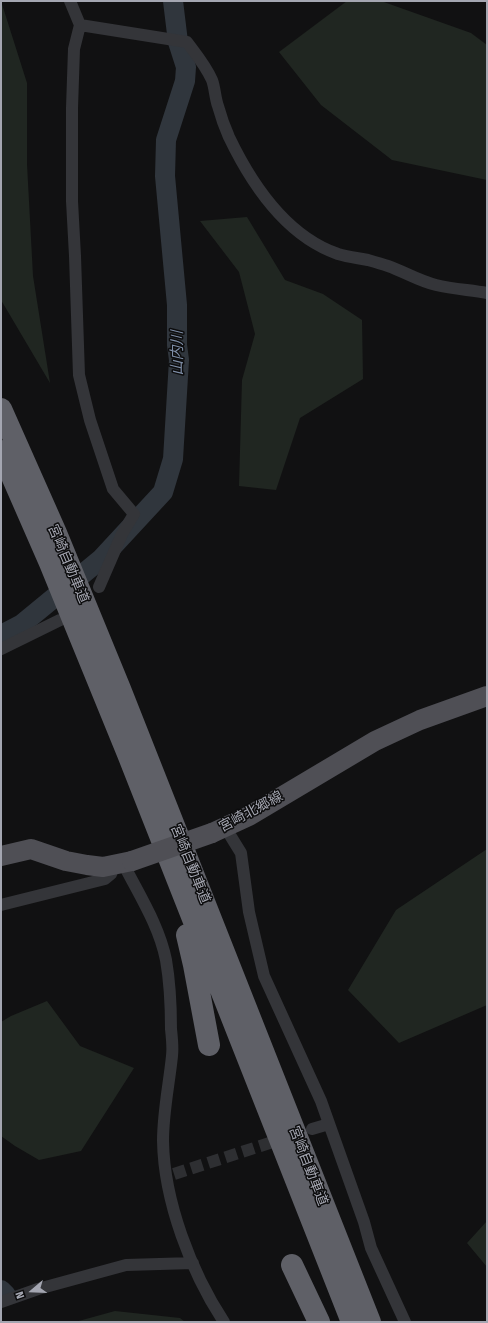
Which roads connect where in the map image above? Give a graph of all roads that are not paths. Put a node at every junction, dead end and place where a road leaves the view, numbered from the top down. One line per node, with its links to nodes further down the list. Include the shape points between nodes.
1 (70, 1): 2 (street)
2 (80, 25): 3 (street, via 187,42 206,68 224,125 250,175 283,218 307,237 339,254 382,264 436,285); 6 (street, via 74,49 72,193 79,375 90,420 113,488 134,514 122,534)
3 (487, 293)
4 (1, 409): 24 (highway, 宮崎自動車道, via 120,689)
5 (1, 451): 10 (highway, 宮崎自動車道)
6 (99, 587)
7 (60, 620): 8 (street)
8 (1, 649)
9 (487, 696): 11 (main road, 宮崎北郷線, via 420,720 375,741 249,816)
10 (128, 754): 15 (highway, via 135,791 186,929); 23 (highway, 宮崎自動車道)
11 (219, 830): 13 (main road, 宮崎北郷線, bridge); 16 (street, via 241,854 249,912 264,976 321,1100)
12 (1, 856): 13 (main road, 宮崎北郷線, via 31,849 87,865 103,867)
13 (123, 863): 14 (street, via 105,879); 18 (street, via 148,911 166,960 172,1055 163,1141 173,1209)
14 (1, 905)
15 (209, 1045)
16 (329, 1124): 17 (street); 25 (street, via 371,1248)
17 (312, 1129)
18 (193, 1262): 20 (street, via 126,1265); 21 (street, via 211,1302)
19 (292, 1265): 22 (highway)
20 (1, 1302)
21 (224, 1322)
22 (319, 1322)
23 (352, 1322)
24 (370, 1322)
25 (405, 1322)

